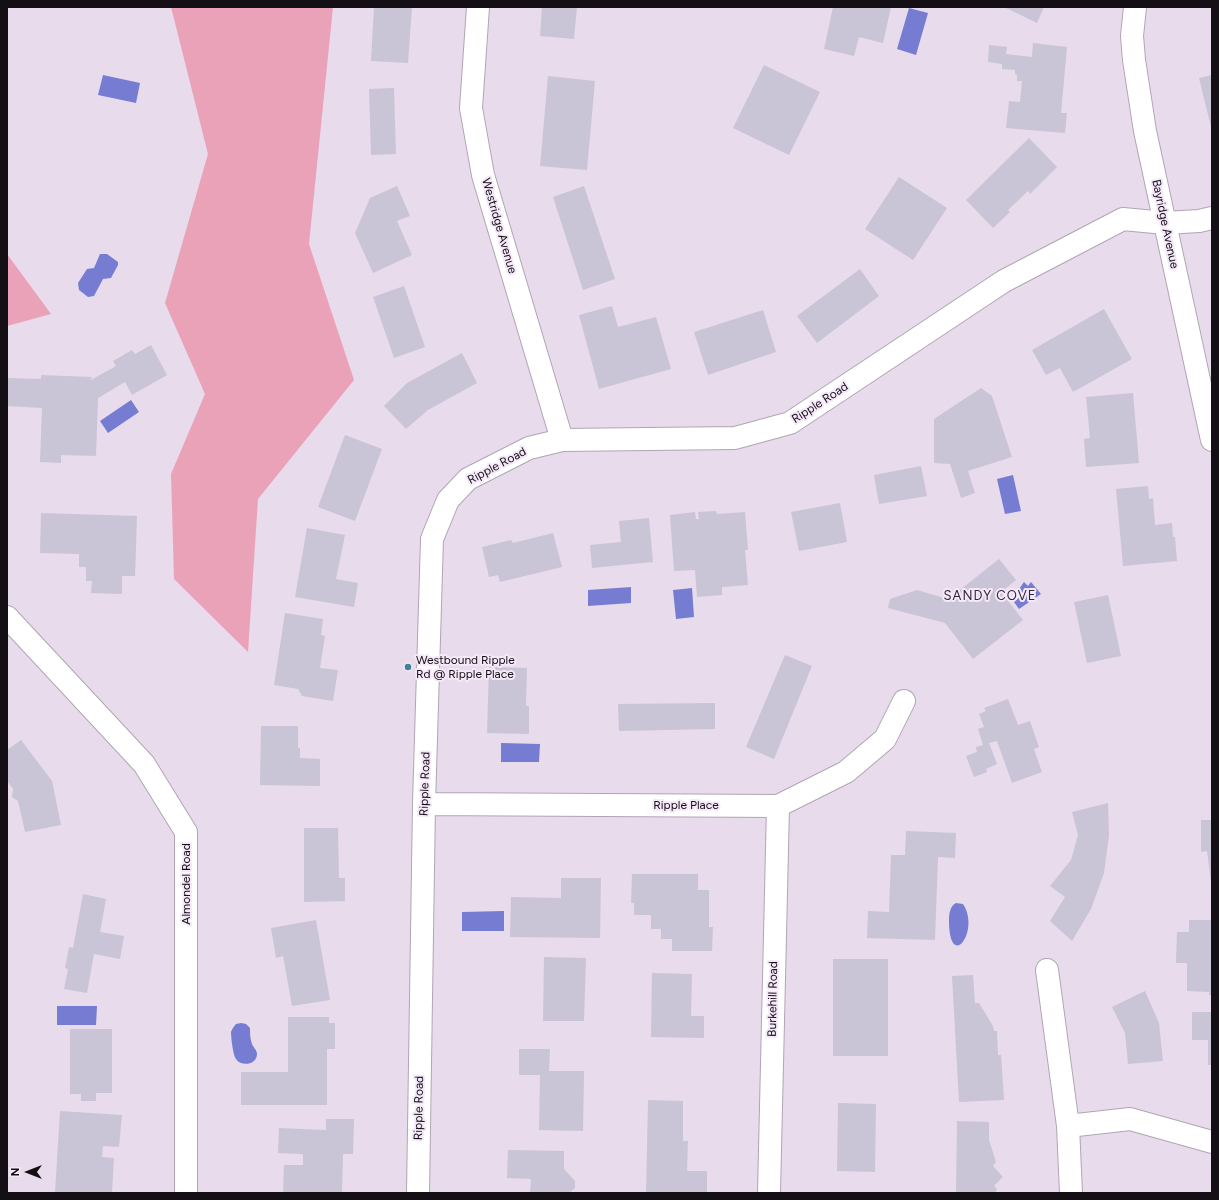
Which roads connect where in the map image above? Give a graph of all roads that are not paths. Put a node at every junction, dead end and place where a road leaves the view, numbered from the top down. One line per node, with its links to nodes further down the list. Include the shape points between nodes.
1 (478, 7): 5 (street, Westridge Avenue, via 471,108 483,175)
2 (1135, 7): 4 (street, Bayridge Avenue, via 1132,36 1134,60 1145,131)
3 (1212, 218): 4 (street, Ripple Road)
4 (1165, 222): 5 (street, Ripple Road, via 1123,219 1004,282 790,423 735,438); 6 (street, Bayridge Avenue)
5 (562, 440): 9 (street, Ripple Road, via 529,448 468,479 448,500 432,539)
6 (1212, 440)
7 (7, 617): 14 (street, Almondel Road, via 144,764 186,832)
8 (904, 701): 10 (street, Ripple Place, via 884,739 846,772)
9 (424, 804): 10 (street, Ripple Place); 15 (street, Ripple Road)
10 (778, 806): 16 (street, Burkehill Road)
11 (1047, 970): 12 (street)
12 (1068, 1126): 13 (street, via 1130,1119); 17 (street)
13 (1212, 1142)
14 (186, 1193)
15 (418, 1193)
16 (769, 1193)
17 (1071, 1193)

